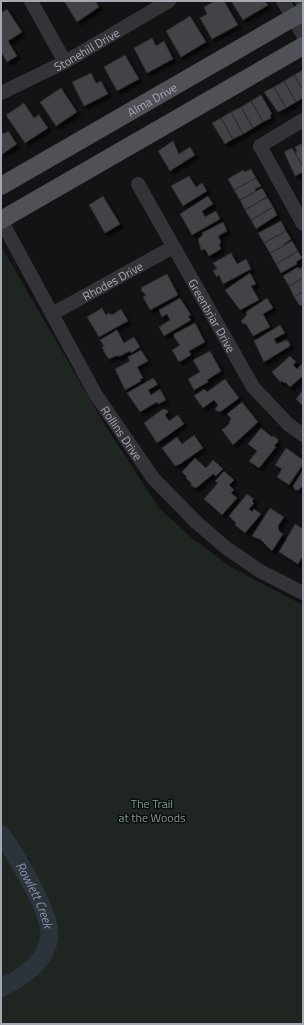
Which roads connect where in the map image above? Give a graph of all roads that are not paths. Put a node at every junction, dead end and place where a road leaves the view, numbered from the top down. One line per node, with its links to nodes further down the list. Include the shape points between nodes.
1 (31, 1): 7 (street)
2 (168, 1): 7 (street, Stonehill Drive)
3 (283, 1): 4 (street)
4 (298, 15): 5 (street); 11 (main road, Alma Drive)
5 (303, 34)
6 (303, 46): 12 (main road)
7 (65, 62): 8 (street, Stonehill Drive)
8 (1, 93)
9 (303, 120): 13 (street, via 260,146)
10 (138, 184): 14 (street, Greenbriar Drive)
11 (1, 186)
12 (1, 220): 15 (street, Rollins Drive)
13 (303, 224)
14 (173, 247): 15 (street, Rhodes Drive); 16 (street, Greenbriar Drive, via 253,387 288,424)
15 (52, 314): 17 (street, Rollins Drive, via 96,396 153,478 196,522 225,547 260,571)
16 (303, 435)
17 (303, 593)

